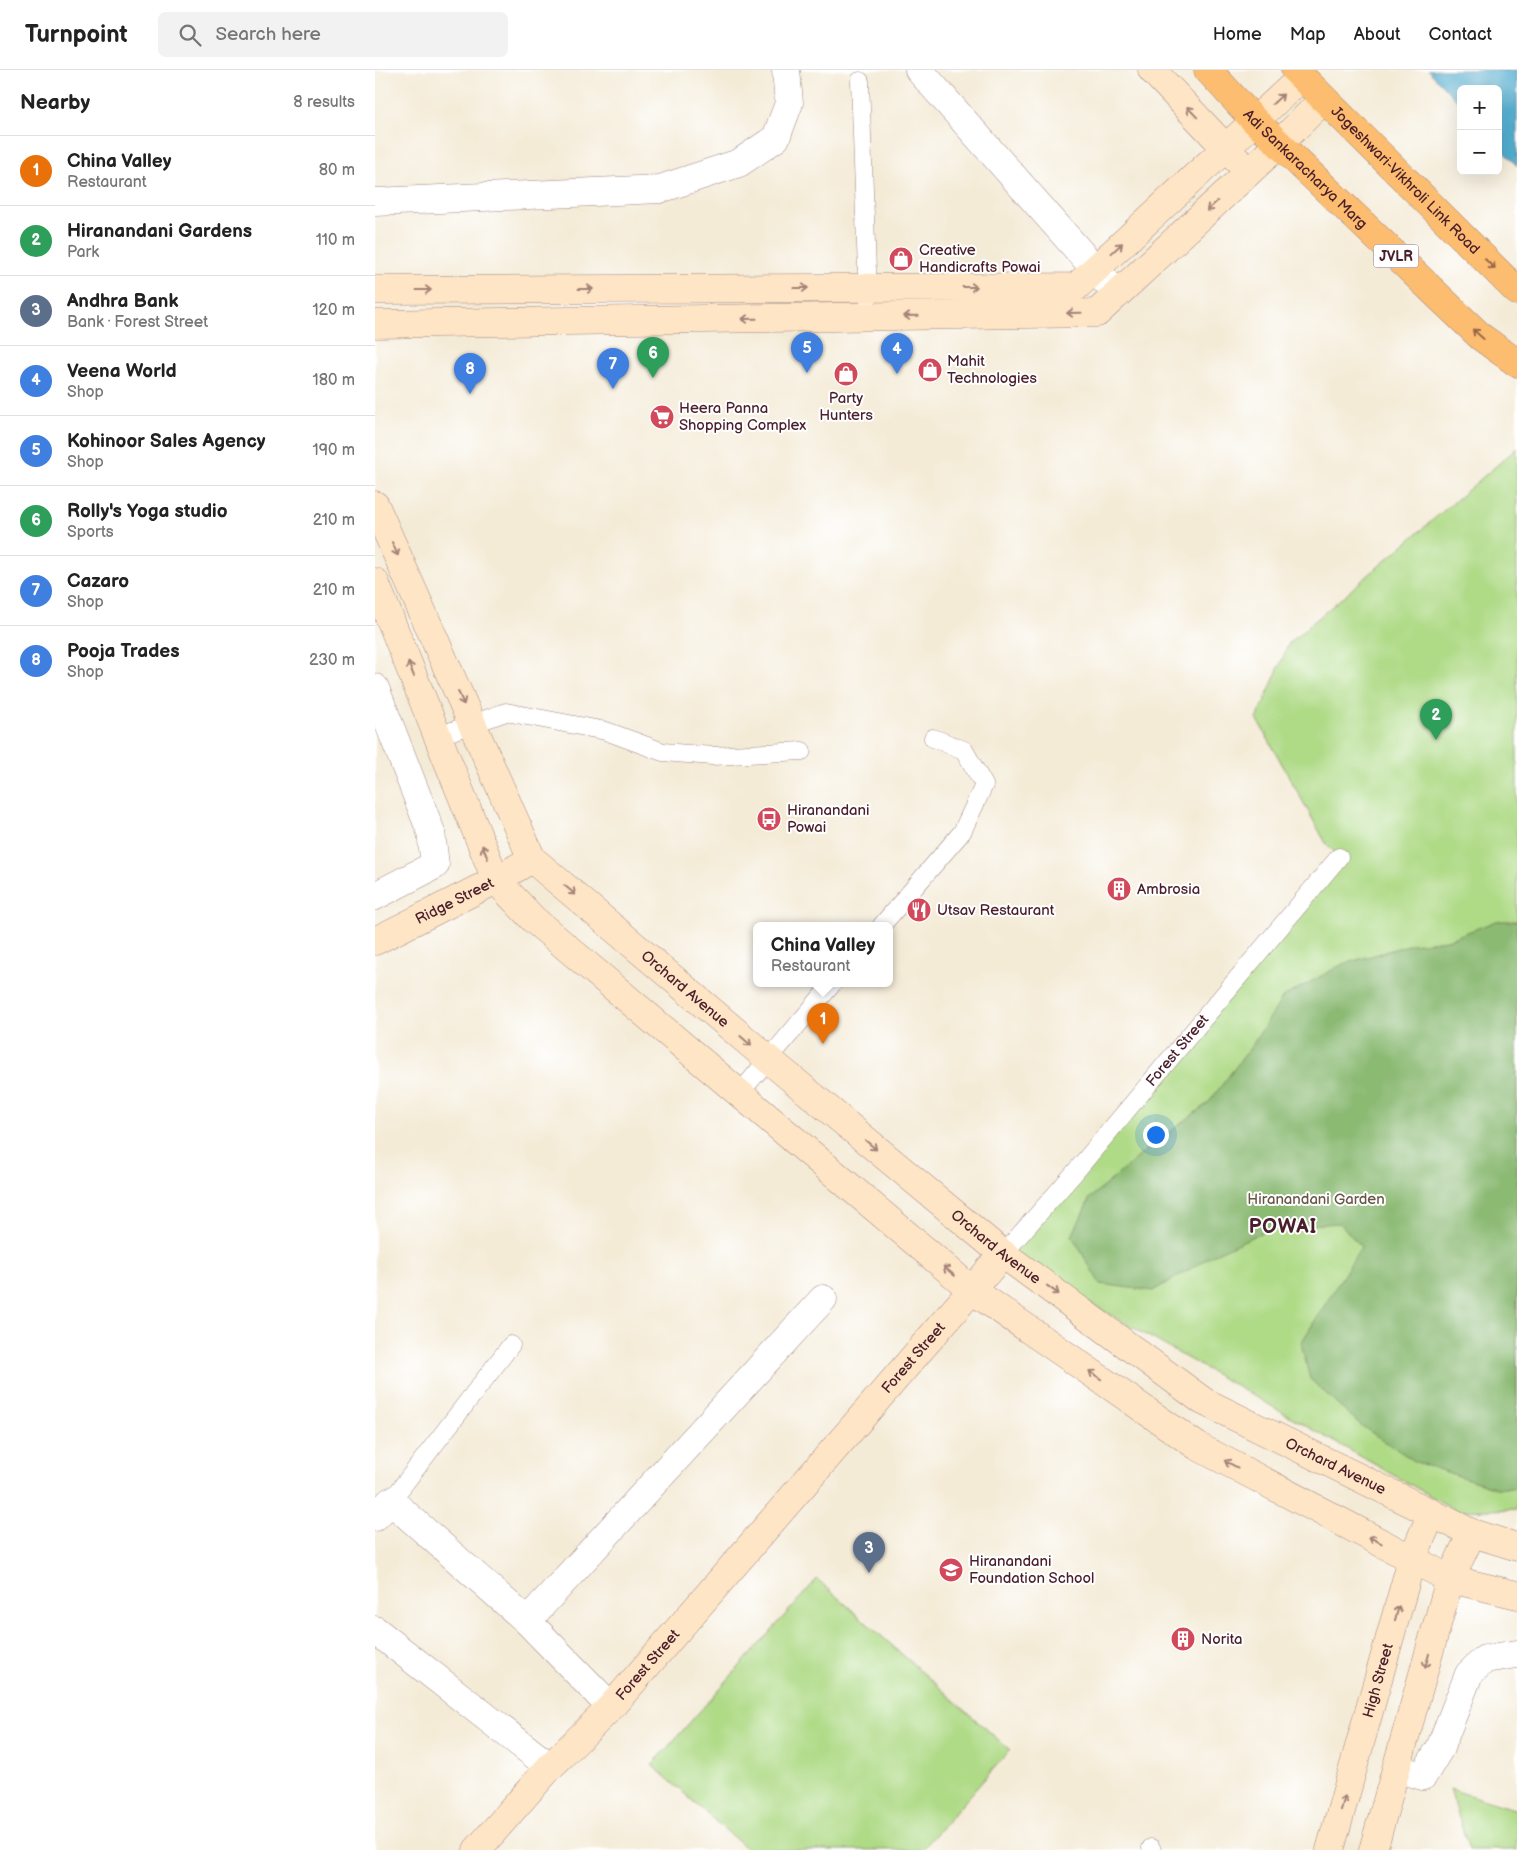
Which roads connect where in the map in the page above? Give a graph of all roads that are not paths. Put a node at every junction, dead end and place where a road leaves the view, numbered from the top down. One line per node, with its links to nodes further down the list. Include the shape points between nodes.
1 (787, 70): 12 (street, via 789,103 775,138 739,163 660,189)
2 (919, 70): 13 (street)
3 (1152, 70): 10 (street, one-way to 3)
4 (1208, 70): 8 (main road, Adi Sankaracharya Marg / JVLR)
5 (1298, 74): 7 (main road, Jogeshwari-Vikhroli Link Road); 8 (street, one-way to 5)
6 (860, 81): 14 (lane)
7 (1324, 99): 9 (street); 16 (main road, Jogeshwari-Vikhroli Link Road, one-way to 16)
8 (1254, 120): 9 (main road, Adi Sankaracharya Marg / JVLR); 10 (street)
9 (1279, 144): 11 (street); 20 (main road, Adi Sankaracharya Marg / JVLR, one-way to 9, via 1481,337)
10 (1225, 147): 11 (street); 13 (street, one-way to 10)
11 (1248, 173): 17 (street, one-way to 17)
12 (375, 202)
13 (1095, 269): 14 (street, one-way to 13, via 1075,287); 17 (street)
14 (869, 288): 15 (street, one-way to 14); 18 (lane)
15 (383, 290): 19 (street)
16 (1517, 291)
17 (1117, 294): 18 (street, one-way to 18, via 1097,313)
18 (869, 317): 19 (street, one-way to 19)
19 (385, 324)
20 (1517, 363)
21 (375, 504): 25 (street, one-way to 25)
22 (375, 582): 26 (street, one-way to 22)
23 (375, 688): 24 (street)
24 (381, 718): 32 (street, via 431,832 435,865)
25 (472, 723): 26 (lane); 28 (lane, via 506,712 606,731 663,752 713,756); 30 (street)
26 (438, 736): 31 (street, one-way to 26)
27 (933, 738): 33 (lane, via 964,750 984,785 962,832)
28 (801, 751)
29 (1339, 857): 38 (lane, Forest Street)
30 (532, 859): 31 (street, Ridge Street); 36 (street, Orchard Avenue, one-way to 36)
31 (496, 880): 34 (street, Ridge Street); 37 (street, via 533,919)
32 (375, 896)
33 (885, 922)
34 (375, 941)
35 (830, 987): 36 (lane)
36 (768, 1059): 37 (lane); 38 (street, Orchard Avenue, one-way to 38)
37 (739, 1094): 39 (street, one-way to 37)
38 (1003, 1254): 39 (street, Forest Street); 43 (street, Orchard Avenue, one-way to 43, via 1203,1401)
39 (972, 1290): 46 (street, one-way to 39, via 1197,1446); 52 (street, Forest Street)
40 (823, 1299): 49 (street)
41 (511, 1345): 42 (lane)
42 (383, 1509): 49 (street)
43 (1432, 1514): 44 (street, Orchard Avenue); 46 (street, High Street)
44 (1472, 1533): 45 (street, Orchard Avenue); 47 (street)
45 (1517, 1547)
46 (1412, 1559): 47 (street); 56 (street, High Street, one-way to 46)
47 (1450, 1579): 48 (street); 54 (street, one-way to 54)
48 (1517, 1595)
49 (527, 1620): 52 (street)
50 (375, 1630): 53 (street)
51 (1517, 1654): 54 (street, via 1485,1659 1469,1674 1440,1748 1423,1776)
52 (611, 1707): 53 (street, Forest Street)
53 (550, 1767): 55 (street, Forest Street)
54 (1397, 1769): 57 (street)
55 (477, 1850)
56 (1330, 1850)
57 (1373, 1850)

